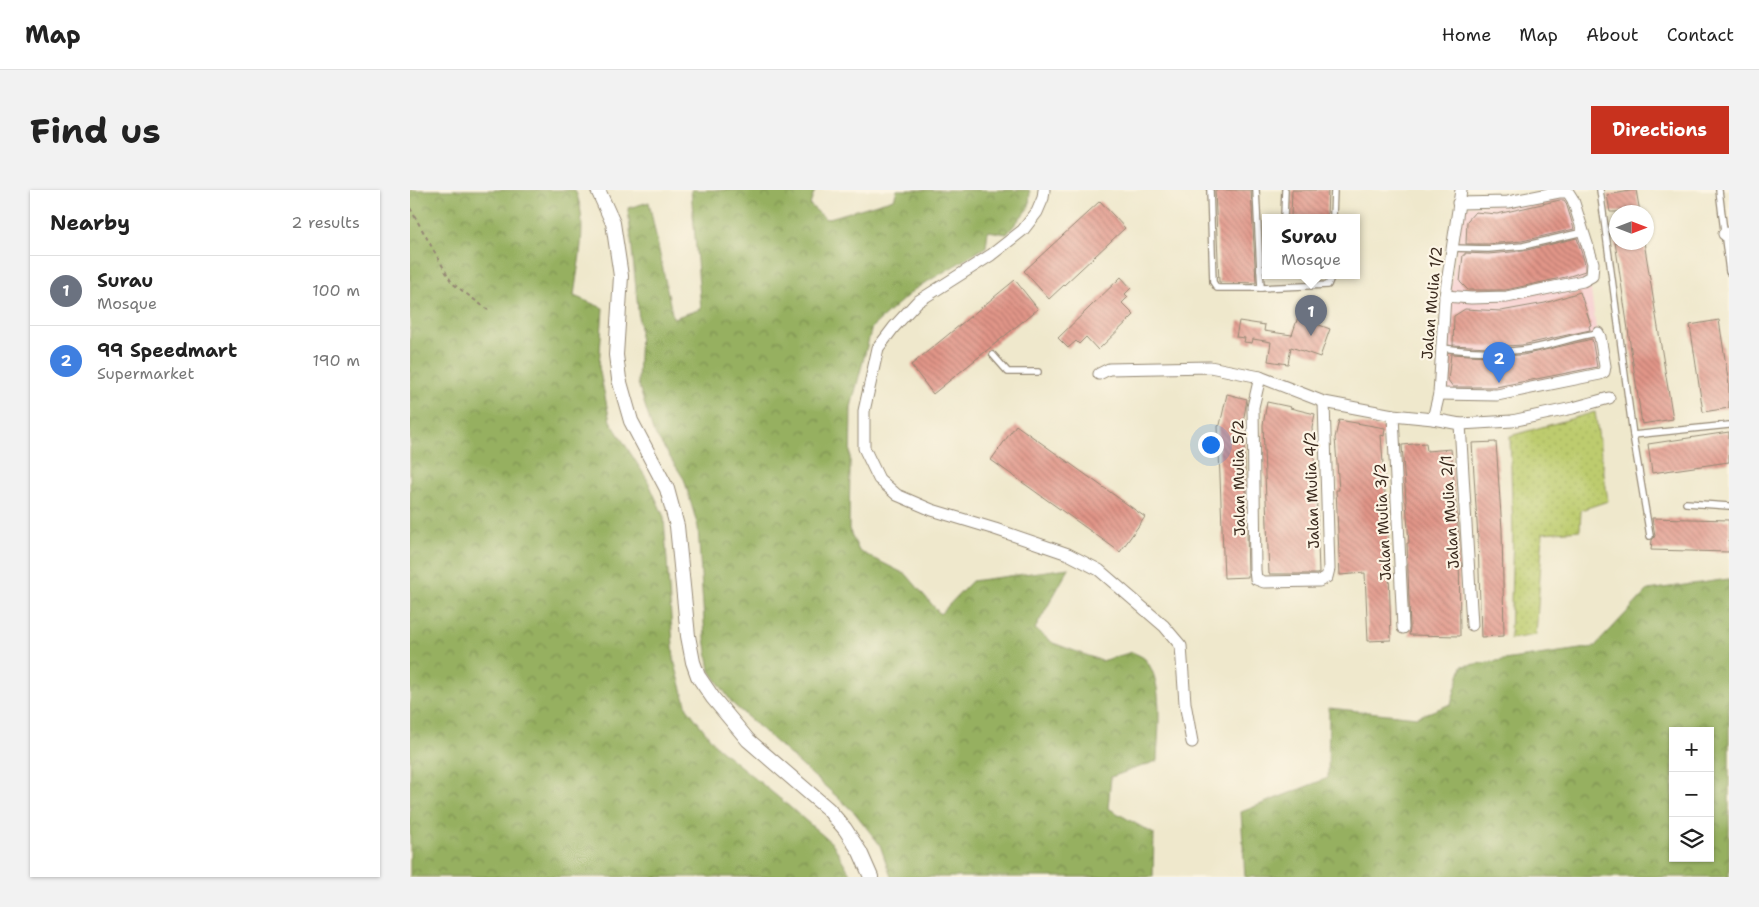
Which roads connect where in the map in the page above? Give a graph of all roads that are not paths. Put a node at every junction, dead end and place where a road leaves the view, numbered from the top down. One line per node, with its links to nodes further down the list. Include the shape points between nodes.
1 (598, 190): 43 (street, via 613,224 621,276 616,355 619,379 631,420 667,489 677,526 688,636 698,676 748,740 828,810 845,829)
2 (1044, 190): 42 (street, via 1037,212 1023,230 991,255 917,302 878,348 864,411 864,448 880,479 897,495 932,510 1068,554 1099,570 1164,626 1180,646)
3 (1210, 190): 20 (lane, via 1213,282 1217,288 1224,289)
4 (1256, 190): 16 (lane)
5 (1285, 190): 11 (lane)
6 (1334, 190): 12 (lane)
7 (1461, 190): 10 (street, Jalan Mulia 1/2)
8 (1600, 190): 35 (lane)
9 (1719, 190): 14 (lane)
10 (1458, 203): 13 (street, via 1508,202 1568,192); 15 (street, Jalan Mulia 1/2)
11 (1284, 214)
12 (1333, 214)
13 (1583, 232): 15 (lane, via 1523,246); 21 (street, via 1593,263 1592,276 1583,281 1507,296)
14 (1726, 233): 17 (lane)
15 (1452, 248): 21 (street, Jalan Mulia 1/2)
16 (1262, 258)
17 (1729, 272)
18 (1262, 278): 20 (lane)
19 (1330, 279): 20 (lane, via 1328,285)
20 (1261, 288)
21 (1446, 296): 23 (street, Jalan Mulia 1/2)
22 (1598, 333): 23 (lane, via 1509,352 1482,353); 28 (street, via 1605,366 1600,374 1497,395)
23 (1442, 348): 28 (street, Jalan Mulia 1/2)
24 (993, 355): 25 (lane, via 1008,372)
25 (1038, 372)
26 (1099, 374): 27 (street, via 1109,369 1210,367)
27 (1260, 377): 30 (street); 39 (street, Jalan Mulia 5/2, via 1253,407 1256,579 1264,582 1319,581)
28 (1439, 394): 32 (street, Jalan Mulia 1/2)
29 (1609, 398): 33 (street, via 1512,421)
30 (1324, 402): 31 (street); 39 (street, Jalan Mulia 4/2)
31 (1393, 415): 32 (street); 41 (street, Jalan Mulia 3/2)
32 (1433, 419): 33 (street)
33 (1460, 424): 40 (street, Jalan Mulia 2/1)
34 (1729, 424): 35 (lane)
35 (1633, 435): 38 (lane)
36 (1686, 504): 37 (lane)
37 (1729, 506)
38 (1650, 536)
39 (1327, 577)
40 (1472, 625)
41 (1403, 628)
42 (1192, 742)
43 (871, 877)

